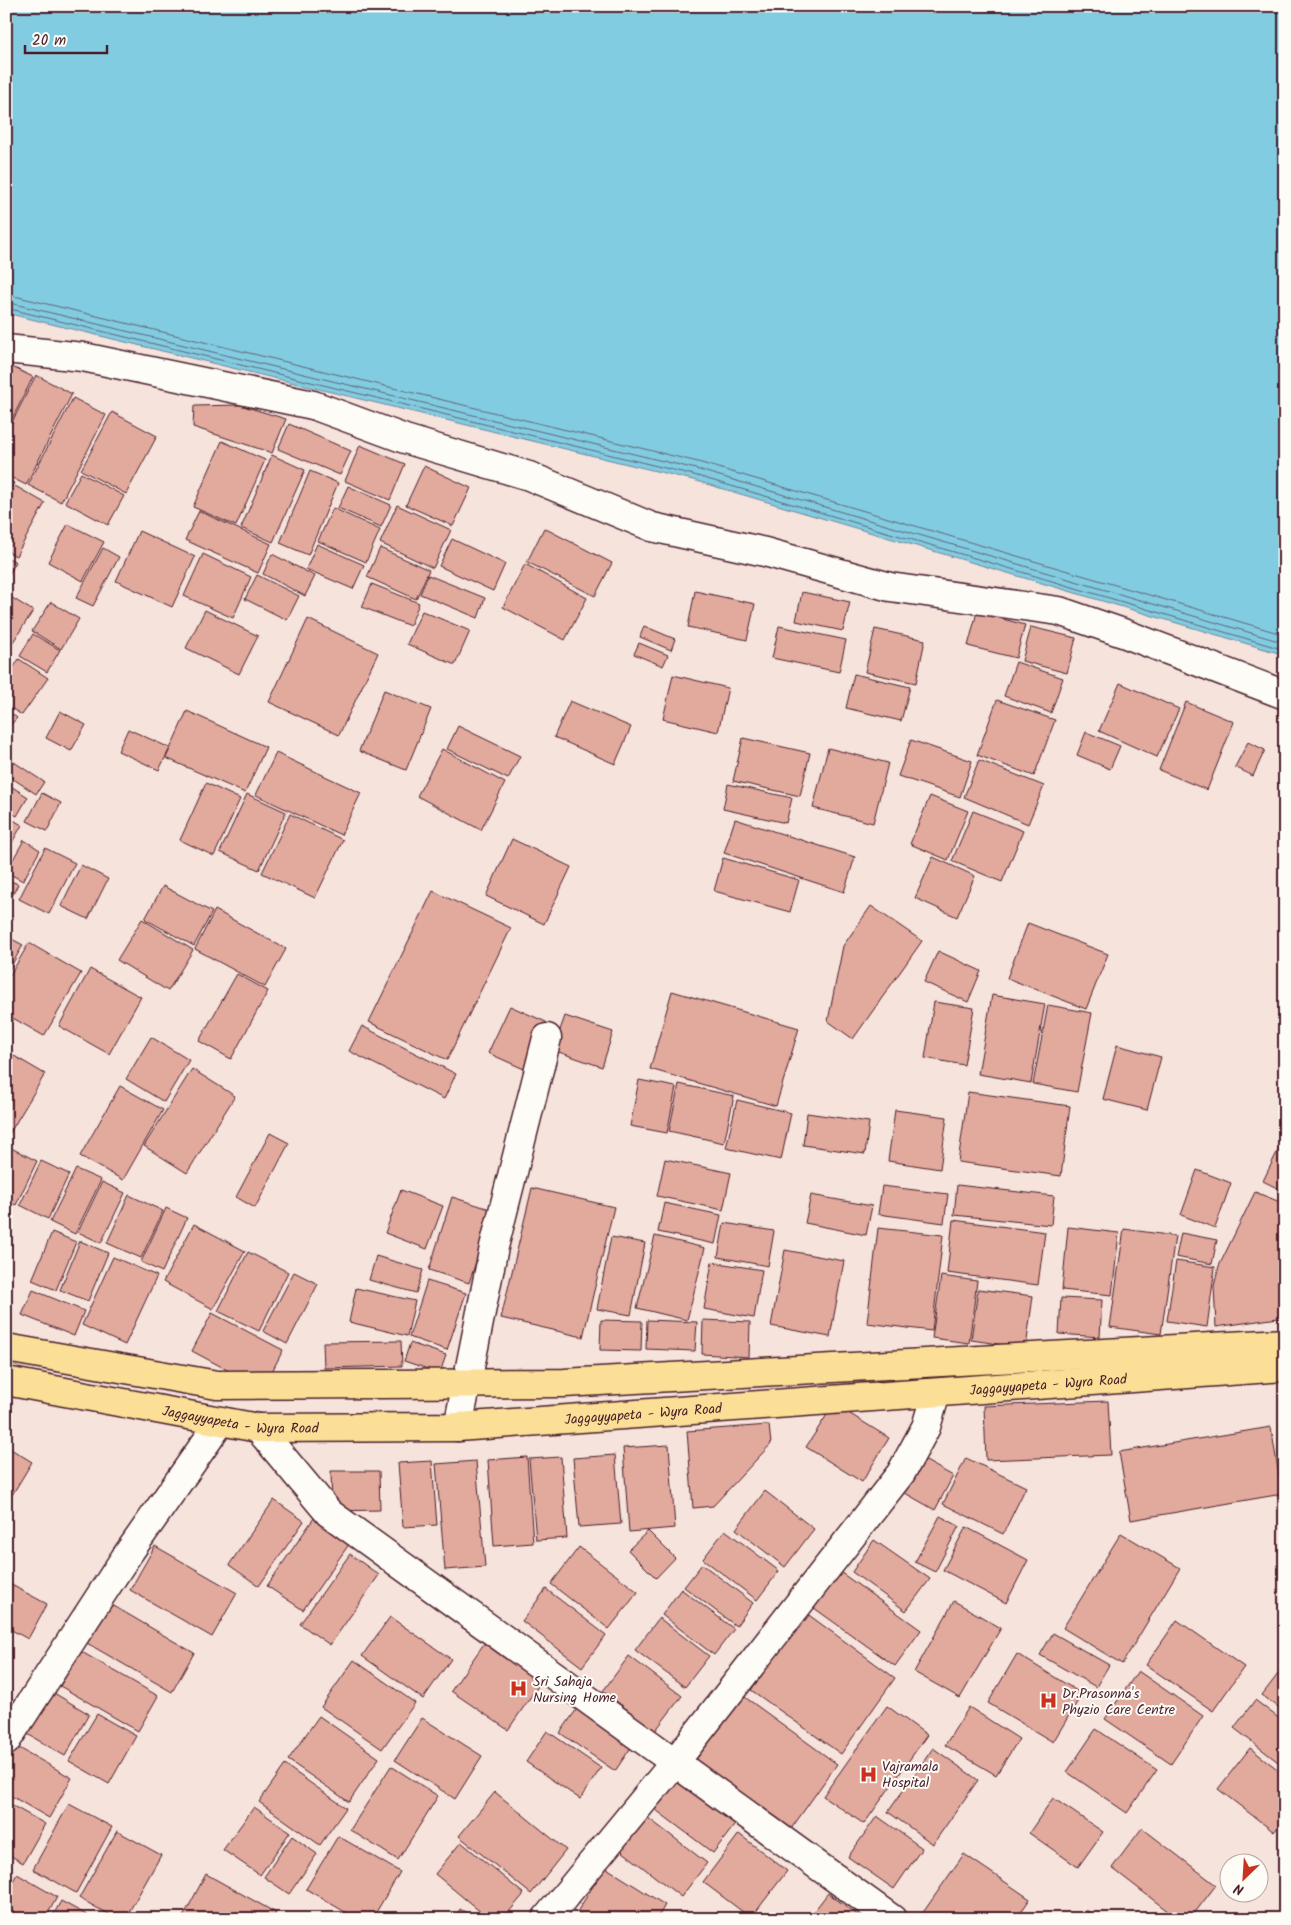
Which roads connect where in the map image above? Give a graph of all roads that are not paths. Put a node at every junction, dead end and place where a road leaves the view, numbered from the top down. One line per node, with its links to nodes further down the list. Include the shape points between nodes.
1 (6, 349): 2 (street, via 82,357 313,405 405,439 529,476 652,527 765,552 890,587 1059,611)
2 (1285, 695)
3 (547, 1038): 8 (street, via 494,1248)
4 (1285, 1343): 8 (main road, via 564,1383)
5 (6, 1348): 8 (main road, via 218,1385)
6 (1285, 1367): 9 (main road, Jaggayyapeta - Wyra Road)
7 (6, 1381): 10 (main road, Jaggayyapeta - Wyra Road)
8 (466, 1383): 11 (street)
9 (936, 1393): 11 (main road, Jaggayyapeta - Wyra Road); 14 (street, via 926,1427 901,1473)
10 (221, 1421): 12 (main road, Jaggayyapeta - Wyra Road); 13 (street, via 125,1558)
11 (458, 1427): 12 (main road, Jaggayyapeta - Wyra Road)
12 (258, 1428): 14 (street, via 329,1513)
13 (6, 1741)
14 (675, 1762): 15 (street); 16 (street)
15 (546, 1919)
16 (892, 1919)

